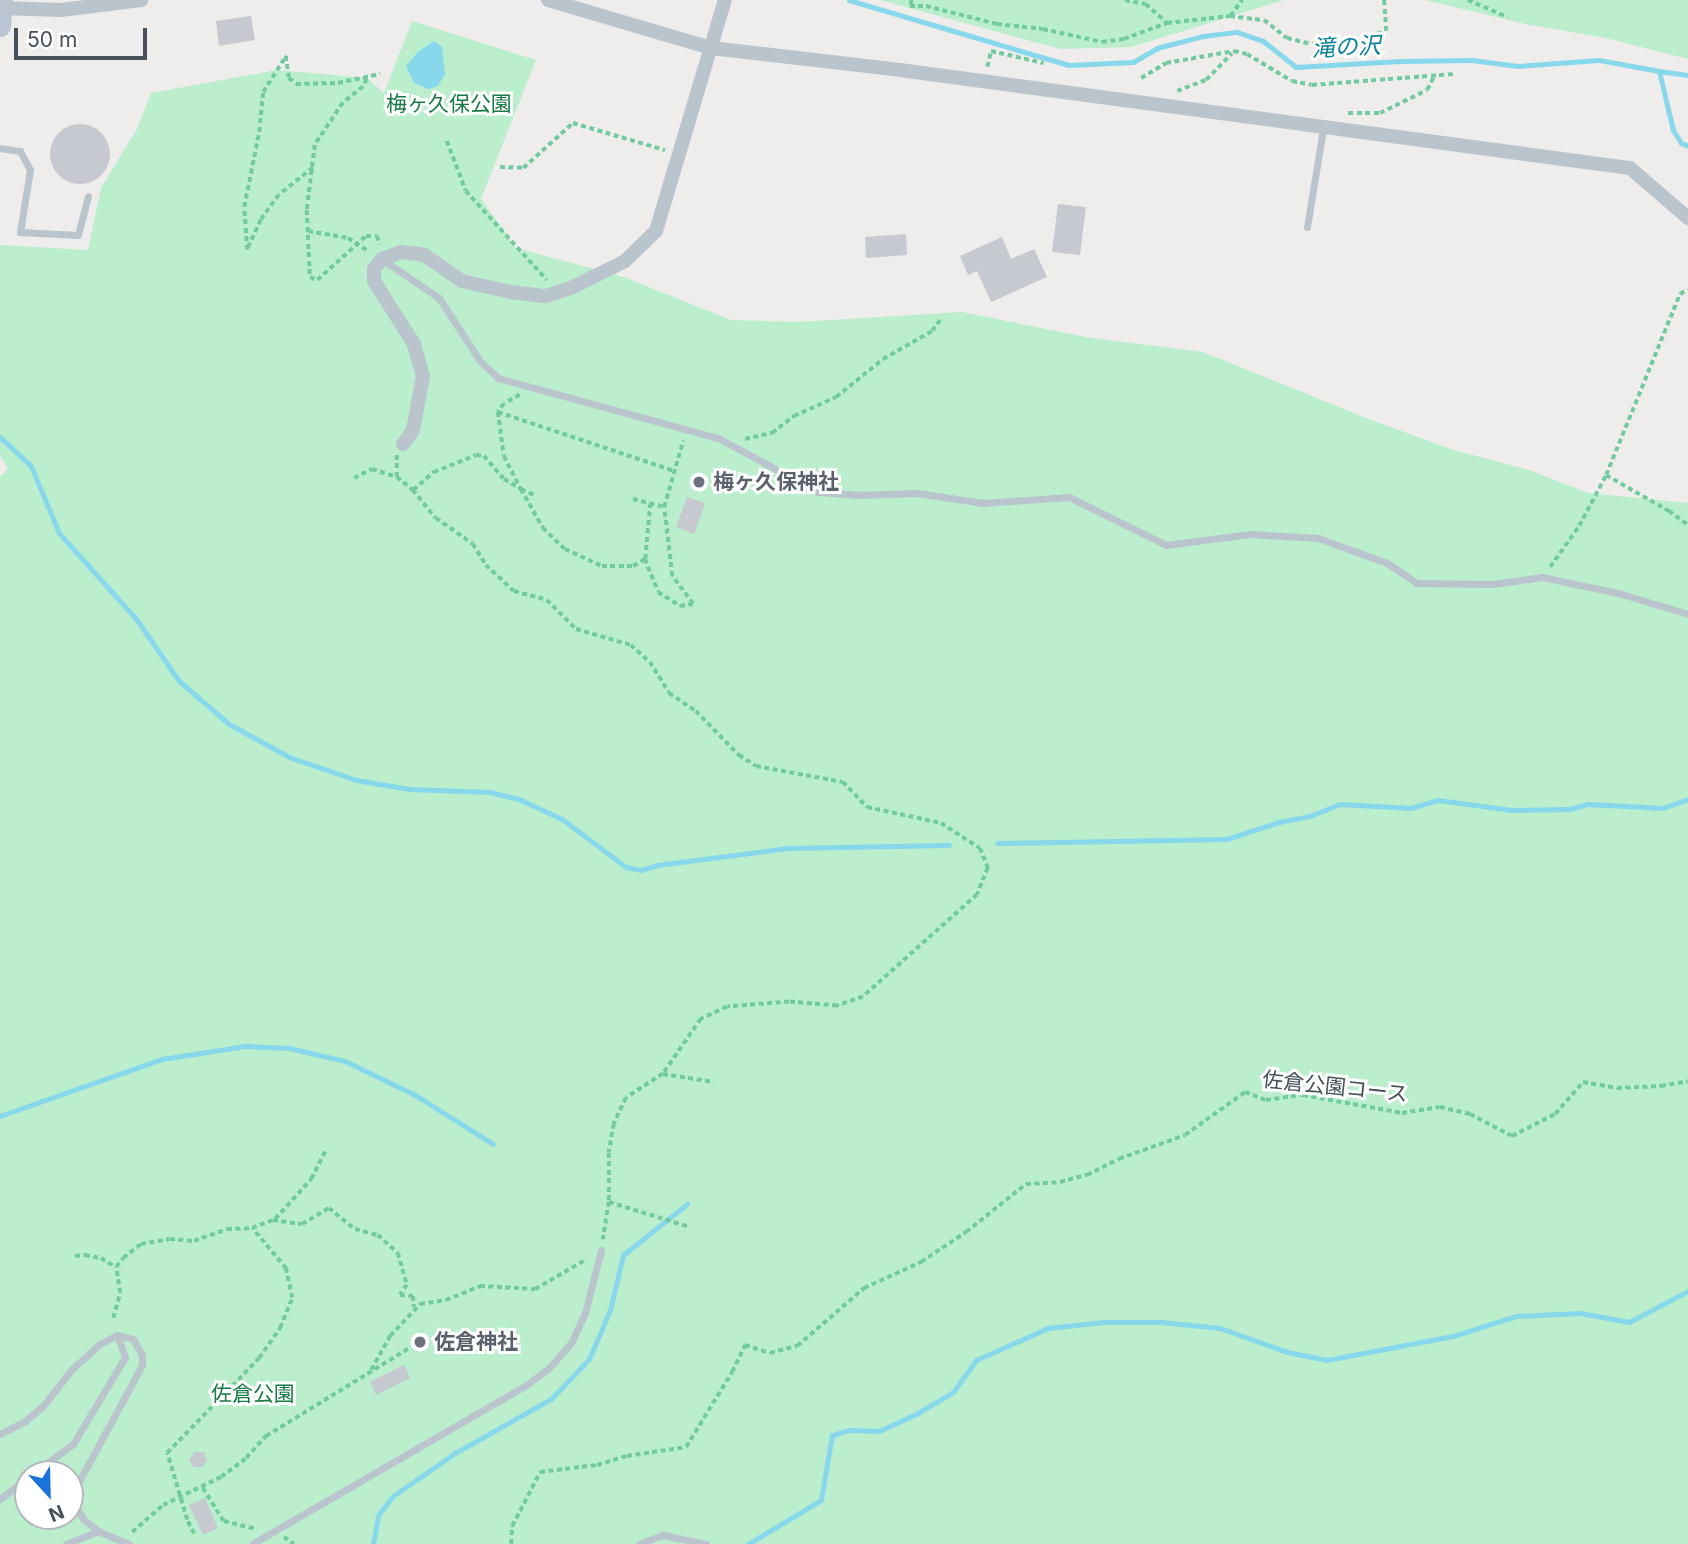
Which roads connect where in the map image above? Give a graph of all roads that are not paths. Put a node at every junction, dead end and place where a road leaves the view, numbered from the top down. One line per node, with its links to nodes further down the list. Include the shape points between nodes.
1 (141, 0): 4 (street, via 61,10)
2 (548, 0): 5 (street)
3 (725, 0): 5 (street)
4 (1, 10)
5 (711, 48): 6 (street); 11 (street, via 656,231 625,261 546,296 462,281 424,255 401,252)
6 (1329, 130): 9 (street, via 1630,169); 10 (lane)
7 (0, 148): 8 (lane, via 20,151 30,170 20,232 78,235)
8 (88, 196)
9 (1688, 218)
10 (1307, 227)
11 (382, 259): 12 (street, via 374,269 374,281 414,344 423,376 413,430); 13 (lane, via 439,298 480,361 498,378 687,429 731,445 818,492 917,493 983,503 1069,497 1166,545 1250,534 1318,538 1387,563 1417,583 1493,584 1542,577)
12 (403, 444)
13 (1688, 614)
14 (601, 1250): 23 (lane, via 586,1313 571,1343 549,1368 526,1386)
15 (117, 1335): 16 (lane, via 89,1352 25,1422); 17 (lane, via 125,1357 73,1444); 20 (lane, via 133,1339 142,1364 77,1485 75,1506)
16 (0, 1434)
17 (51, 1460)
18 (14, 1488): 19 (lane)
19 (0, 1499)
20 (98, 1531): 21 (lane); 22 (lane)
21 (127, 1543)
22 (66, 1544)
23 (252, 1544)
24 (639, 1544): 25 (lane, via 663,1535)
25 (706, 1544)

